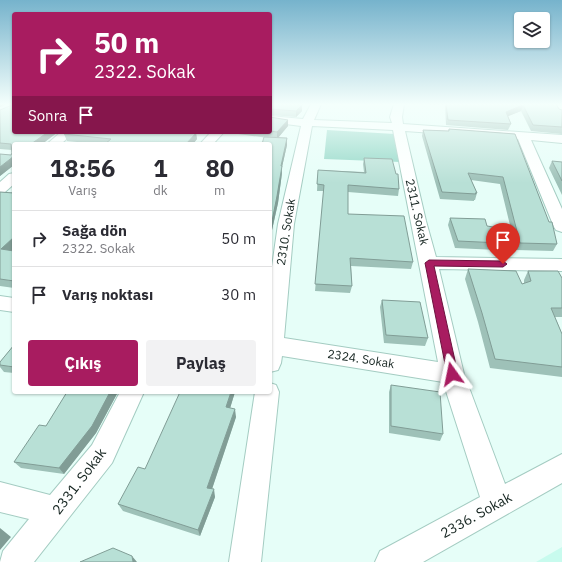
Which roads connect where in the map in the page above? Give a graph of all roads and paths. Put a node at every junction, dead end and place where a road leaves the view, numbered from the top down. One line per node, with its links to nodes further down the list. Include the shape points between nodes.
1 (305, 130): 17 (street, 2310. Sokak, via 286,224)
2 (399, 130): 13 (street, 2311. Sokak)
3 (443, 130): 6 (street)
4 (66, 134): 8 (street)
5 (216, 134): 9 (street)
6 (523, 136): 7 (street); 12 (street)
7 (562, 139)
8 (56, 142)
9 (208, 142)
10 (12, 178): 11 (street)
11 (0, 188)
12 (562, 227)
13 (429, 263): 14 (street); 19 (street, 2311. Sokak)
14 (562, 265)
15 (0, 303): 16 (street)
16 (12, 305)
17 (272, 343)
18 (272, 351): 19 (street, 2324. Sokak)
19 (452, 374): 24 (street, 2311. Sokak)
20 (131, 394): 25 (street, 2331. Sokak, via 102,454)
21 (267, 394): 27 (street)
22 (562, 468): 24 (street, 2336. Sokak)
23 (0, 497): 25 (street)
24 (497, 503): 28 (street, 2336. Sokak)
25 (56, 511): 26 (street, 2331. Sokak)
26 (14, 562)
27 (245, 562)
28 (391, 562)

